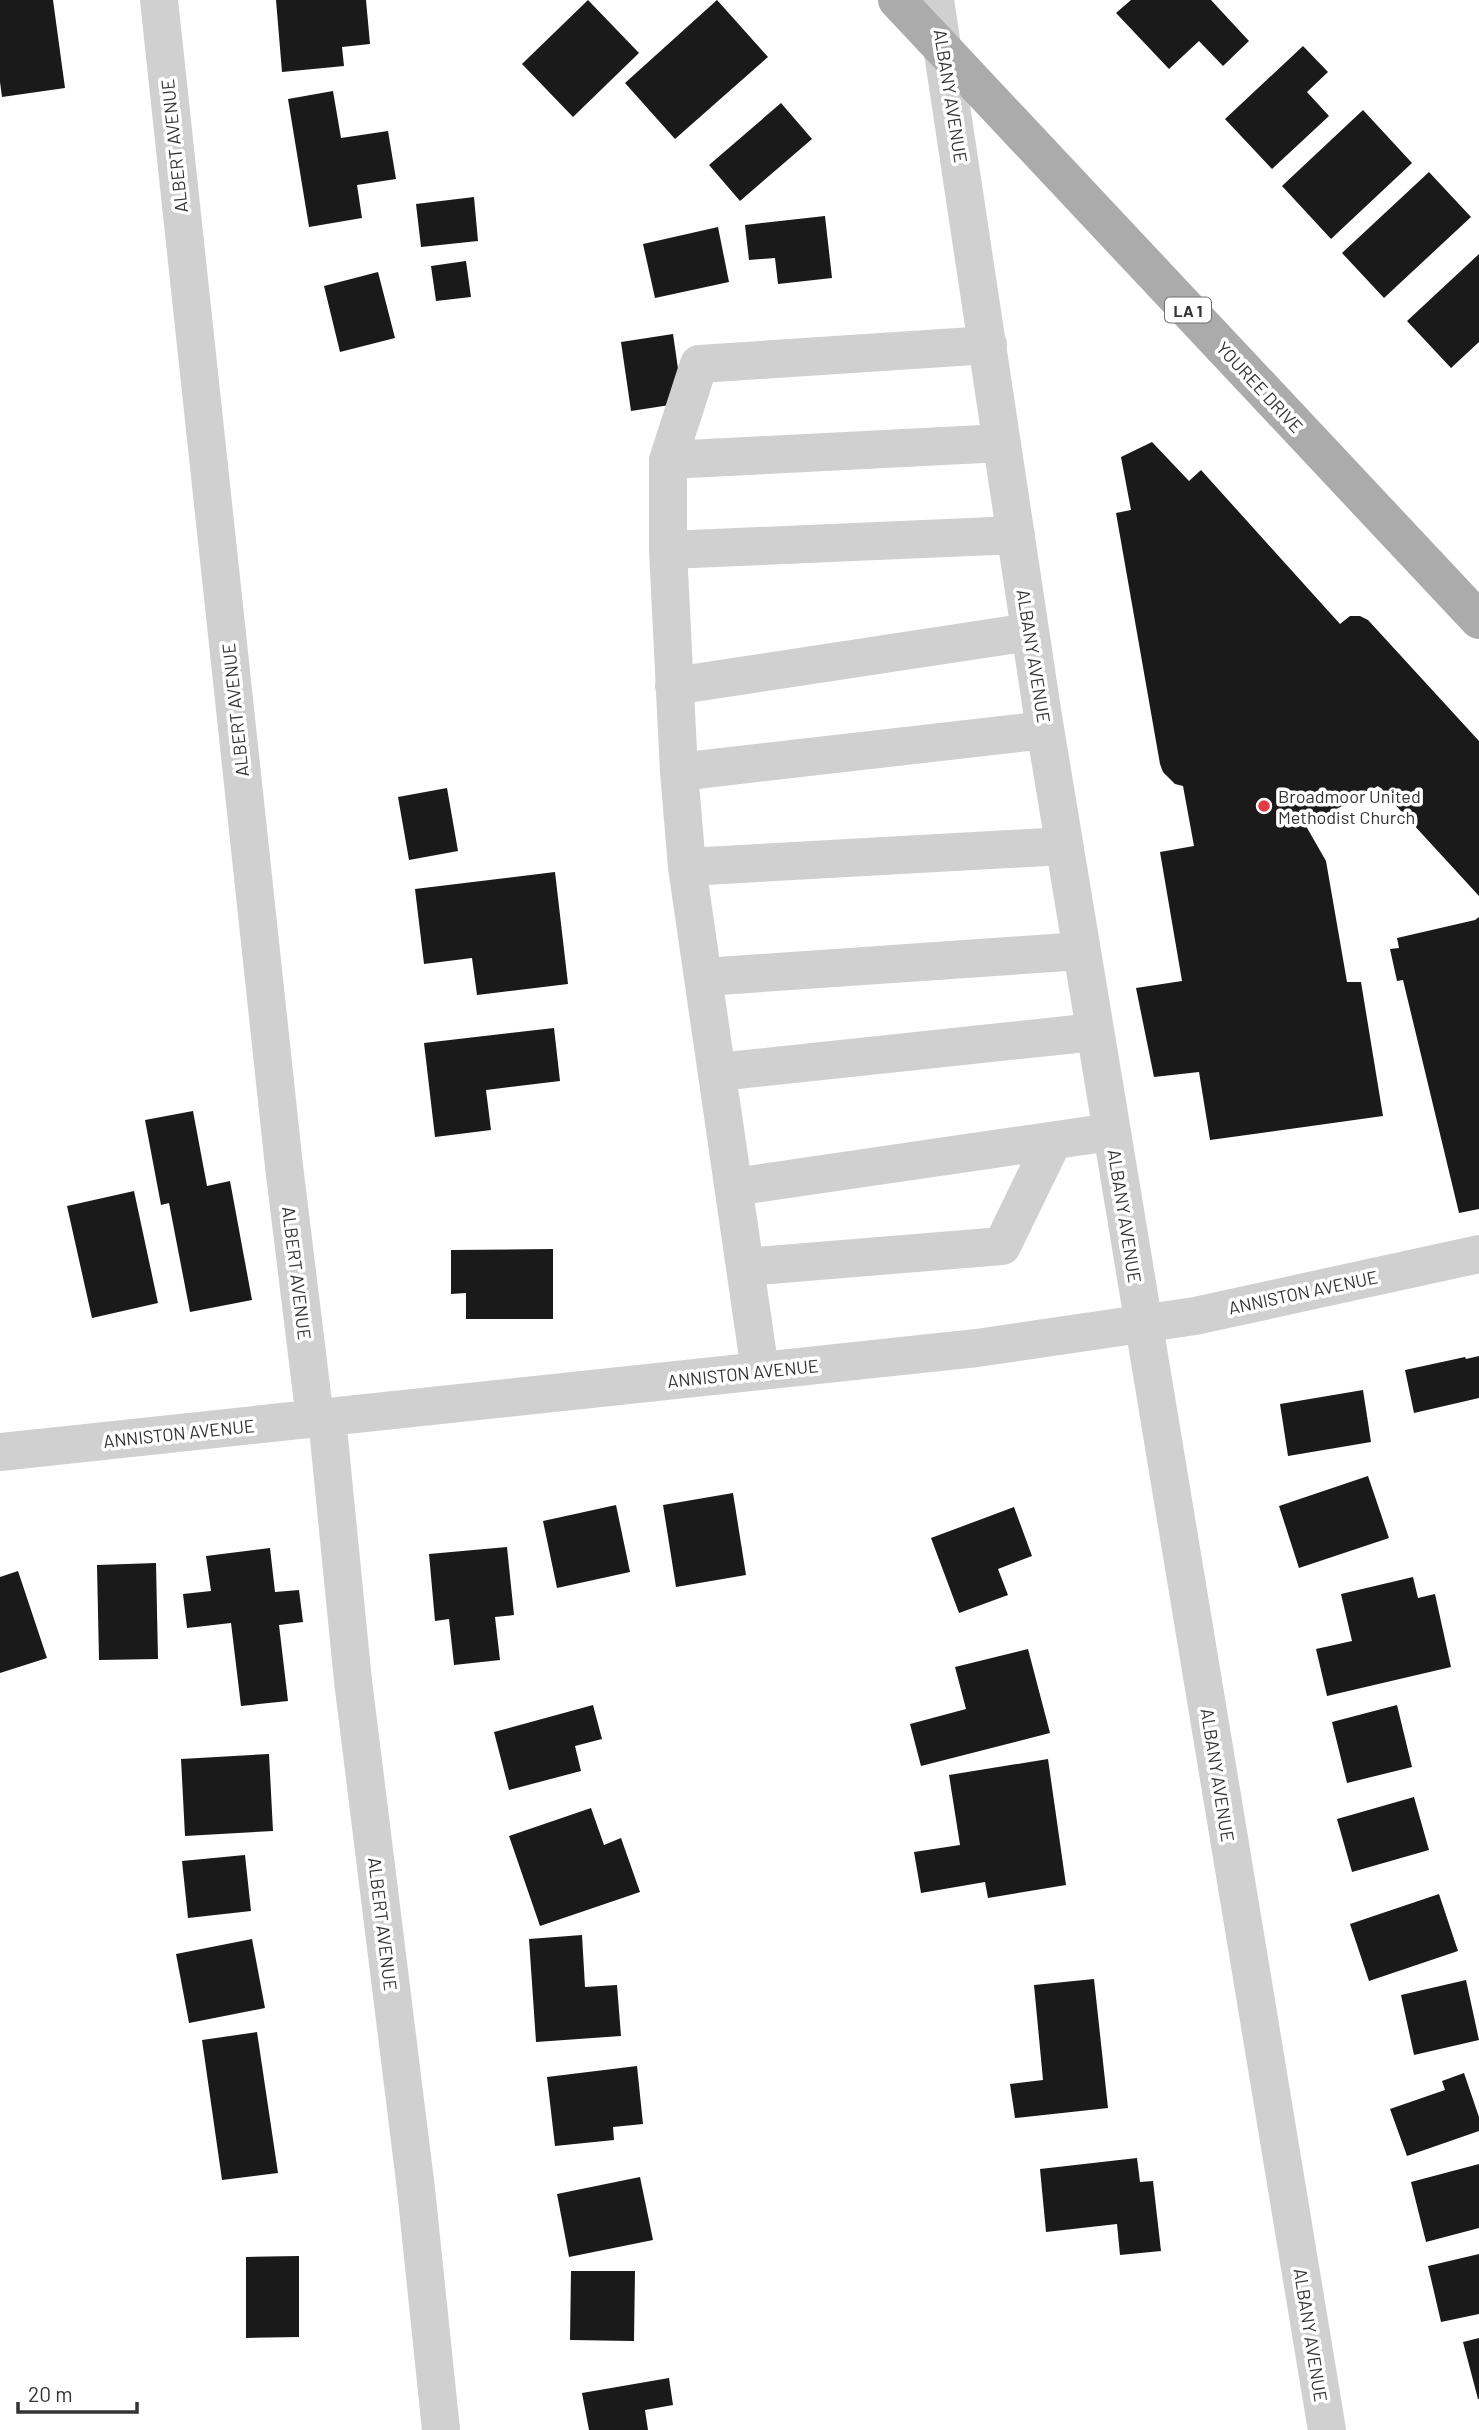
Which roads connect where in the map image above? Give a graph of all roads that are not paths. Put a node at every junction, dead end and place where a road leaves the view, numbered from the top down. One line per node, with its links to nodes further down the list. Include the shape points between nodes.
1 (159, 0): 28 (street, ALBERT AVENUE, via 284,1166)
2 (897, 0): 4 (main road, YOUREE DRIVE / LA 1)
3 (935, 0): 4 (street, ALBANY AVENUE)
4 (944, 51): 5 (street, ALBANY AVENUE); 10 (main road, YOUREE DRIVE / LA 1)
5 (988, 345): 6 (street, ALBANY AVENUE); 7 (street, via 699,364)
6 (1002, 443): 7 (street); 8 (street, ALBANY AVENUE)
7 (668, 460): 9 (street)
8 (1016, 536): 9 (street); 11 (street, ALBANY AVENUE)
9 (668, 550): 12 (street)
10 (1479, 620)
11 (1030, 632): 12 (street); 13 (street, ALBANY AVENUE)
12 (674, 686): 14 (street)
13 (1045, 730): 14 (street); 15 (street, ALBANY AVENUE)
14 (679, 772): 16 (street)
15 (1064, 846): 16 (street); 17 (street, ALBANY AVENUE)
16 (687, 867): 18 (street)
17 (1081, 951): 18 (street); 19 (street, ALBANY AVENUE)
18 (705, 977): 20 (street)
19 (1094, 1032): 20 (street); 21 (street, ALBANY AVENUE)
20 (718, 1072): 23 (street)
21 (1111, 1132): 22 (street); 26 (street, ALBANY AVENUE)
22 (1053, 1141): 23 (street); 25 (street, via 1002,1246)
23 (734, 1187): 25 (street)
24 (1479, 1254): 26 (street, ANNISTON AVENUE)
25 (746, 1267): 27 (street)
26 (1143, 1324): 27 (street, ANNISTON AVENUE, via 977,1348); 31 (street, ALBANY AVENUE)
27 (760, 1371): 28 (street, ANNISTON AVENUE)
28 (321, 1418): 29 (street, ANNISTON AVENUE); 30 (street, ALBERT AVENUE, via 416,2189)
29 (0, 1452)
30 (441, 2430)
31 (1327, 2430)

